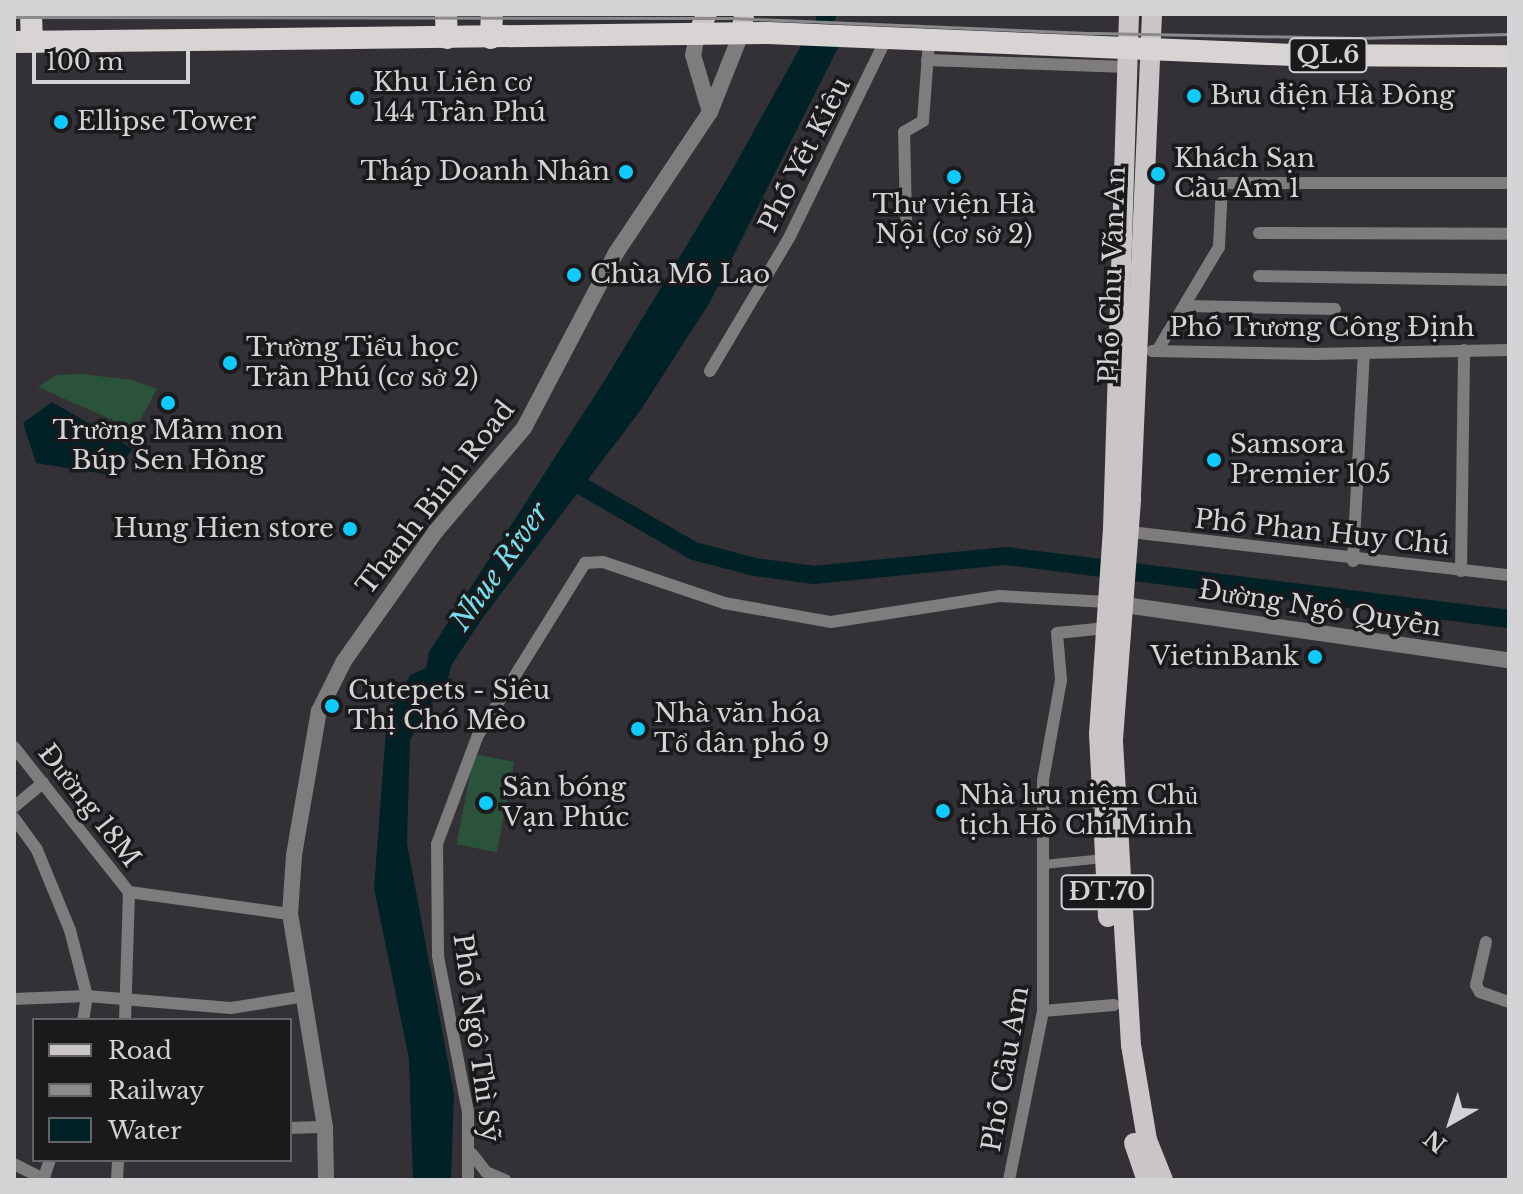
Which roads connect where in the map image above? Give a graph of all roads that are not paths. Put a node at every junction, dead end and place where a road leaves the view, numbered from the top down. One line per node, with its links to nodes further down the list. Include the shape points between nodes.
1 (31, 14): 11 (highway)
2 (446, 14): 8 (highway)
3 (492, 14): 9 (highway)
4 (1129, 14): 14 (main road, Phố Chu Văn An / ĐT.70)
5 (1152, 14): 14 (main road, Phố Chu Văn An / ĐT.70)
6 (702, 24): 7 (highway, QL.6); 9 (highway, QL.6); 15 (street, via 693,55)
7 (743, 24): 10 (highway, QL.6, via 768,33); 15 (street, Thanh Binh Road)
8 (447, 38): 9 (highway, QL.6); 11 (highway, QL.6)
9 (491, 38)
10 (878, 38): 12 (highway, QL.6); 29 (street, Phố Yết Kiêu, via 790,236)
11 (23, 42)
12 (928, 50): 14 (highway, QL.6); 17 (street, via 923,121 904,132)
13 (1509, 56): 14 (highway, QL.6)
14 (1137, 59): 20 (main road, Phố Chu Văn An / ĐT.70)
15 (710, 112): 46 (street, Thanh Binh Road, via 621,245 524,428 436,531 344,661 317,719 294,855)
16 (1509, 183): 23 (street, via 1222,183 1219,247)
17 (906, 218)
18 (1259, 233): 19 (street)
19 (1509, 234)
20 (1131, 272): 27 (main road, Phố Chu Văn An / ĐT.70); 30 (main road, Phố Chu Văn An / ĐT.70)
21 (1259, 276): 22 (street)
22 (1509, 280)
23 (1186, 306): 24 (street); 27 (street)
24 (1335, 309)
25 (1464, 350): 26 (street, Phố Trương Công Định); 28 (street, Phố Trương Công Định); 33 (street)
26 (1509, 350)
27 (1146, 351): 28 (street, Phố Trương Công Định); 30 (main road, Phố Chu Văn An / ĐT.70)
28 (1364, 353): 32 (street)
29 (710, 371)
30 (1124, 464): 31 (main road, Phố Chu Văn An / ĐT.70)
31 (1121, 534): 32 (street, Phố Phan Huy Chú); 35 (main road, ĐT.70)
32 (1353, 561): 33 (street, Phố Phan Huy Chú)
33 (1461, 571): 34 (street, Phố Phan Huy Chú)
34 (1509, 575)
35 (1117, 600): 36 (main road, ĐT.70); 37 (street, Đường Ngô Quyền); 38 (main road, ĐT.70); 60 (street, Phố Ngô Thì Sỹ, via 999,596 831,622 724,603 603,562 585,563 478,735 437,844 438,956 462,1070)
36 (1106, 628): 38 (main road, ĐT.70); 44 (street, Phố Cầu Am, via 1057,633 1061,680 1046,748)
37 (1509, 660)
38 (1108, 704): 43 (main road, ĐT.70); 57 (main road, ĐT.70)
39 (14, 747): 40 (street, Đường 18M)
40 (43, 783): 41 (street); 45 (street, Đường 18M)
41 (14, 807)
42 (14, 818): 48 (street, via 42,863 70,930)
43 (1096, 858): 44 (street); 53 (main road, ĐT.70)
44 (1046, 864): 54 (street, Phố Cầu Am)
45 (129, 892): 46 (street); 51 (street)
46 (290, 914): 49 (street, Thanh Binh Road)
47 (1486, 942): 52 (street, via 1476,985 1480,992)
48 (87, 996): 50 (street); 51 (street); 55 (street)
49 (300, 997): 51 (street, via 231,1008); 58 (street, Thanh Binh Road)
50 (14, 999)
51 (126, 1001): 56 (street)
52 (1509, 1002)
53 (1114, 1005): 54 (street); 57 (main road, ĐT.70)
54 (1043, 1011): 66 (street, Phố Cầu Am)
55 (83, 1018)
56 (125, 1018)
57 (1129, 1072): 67 (main road, ĐT.70, via 1136,1154); 68 (main road, ĐT.70)
58 (325, 1127): 59 (street); 63 (street, Thanh Binh Road)
59 (292, 1128)
60 (472, 1154): 64 (street, Phố Ngô Thì Sỹ); 65 (street, via 486,1172)
61 (14, 1164): 62 (street)
62 (44, 1180)
63 (326, 1180)
64 (468, 1180)
65 (505, 1180)
66 (1009, 1180)
67 (1147, 1180)
68 (1163, 1180)

